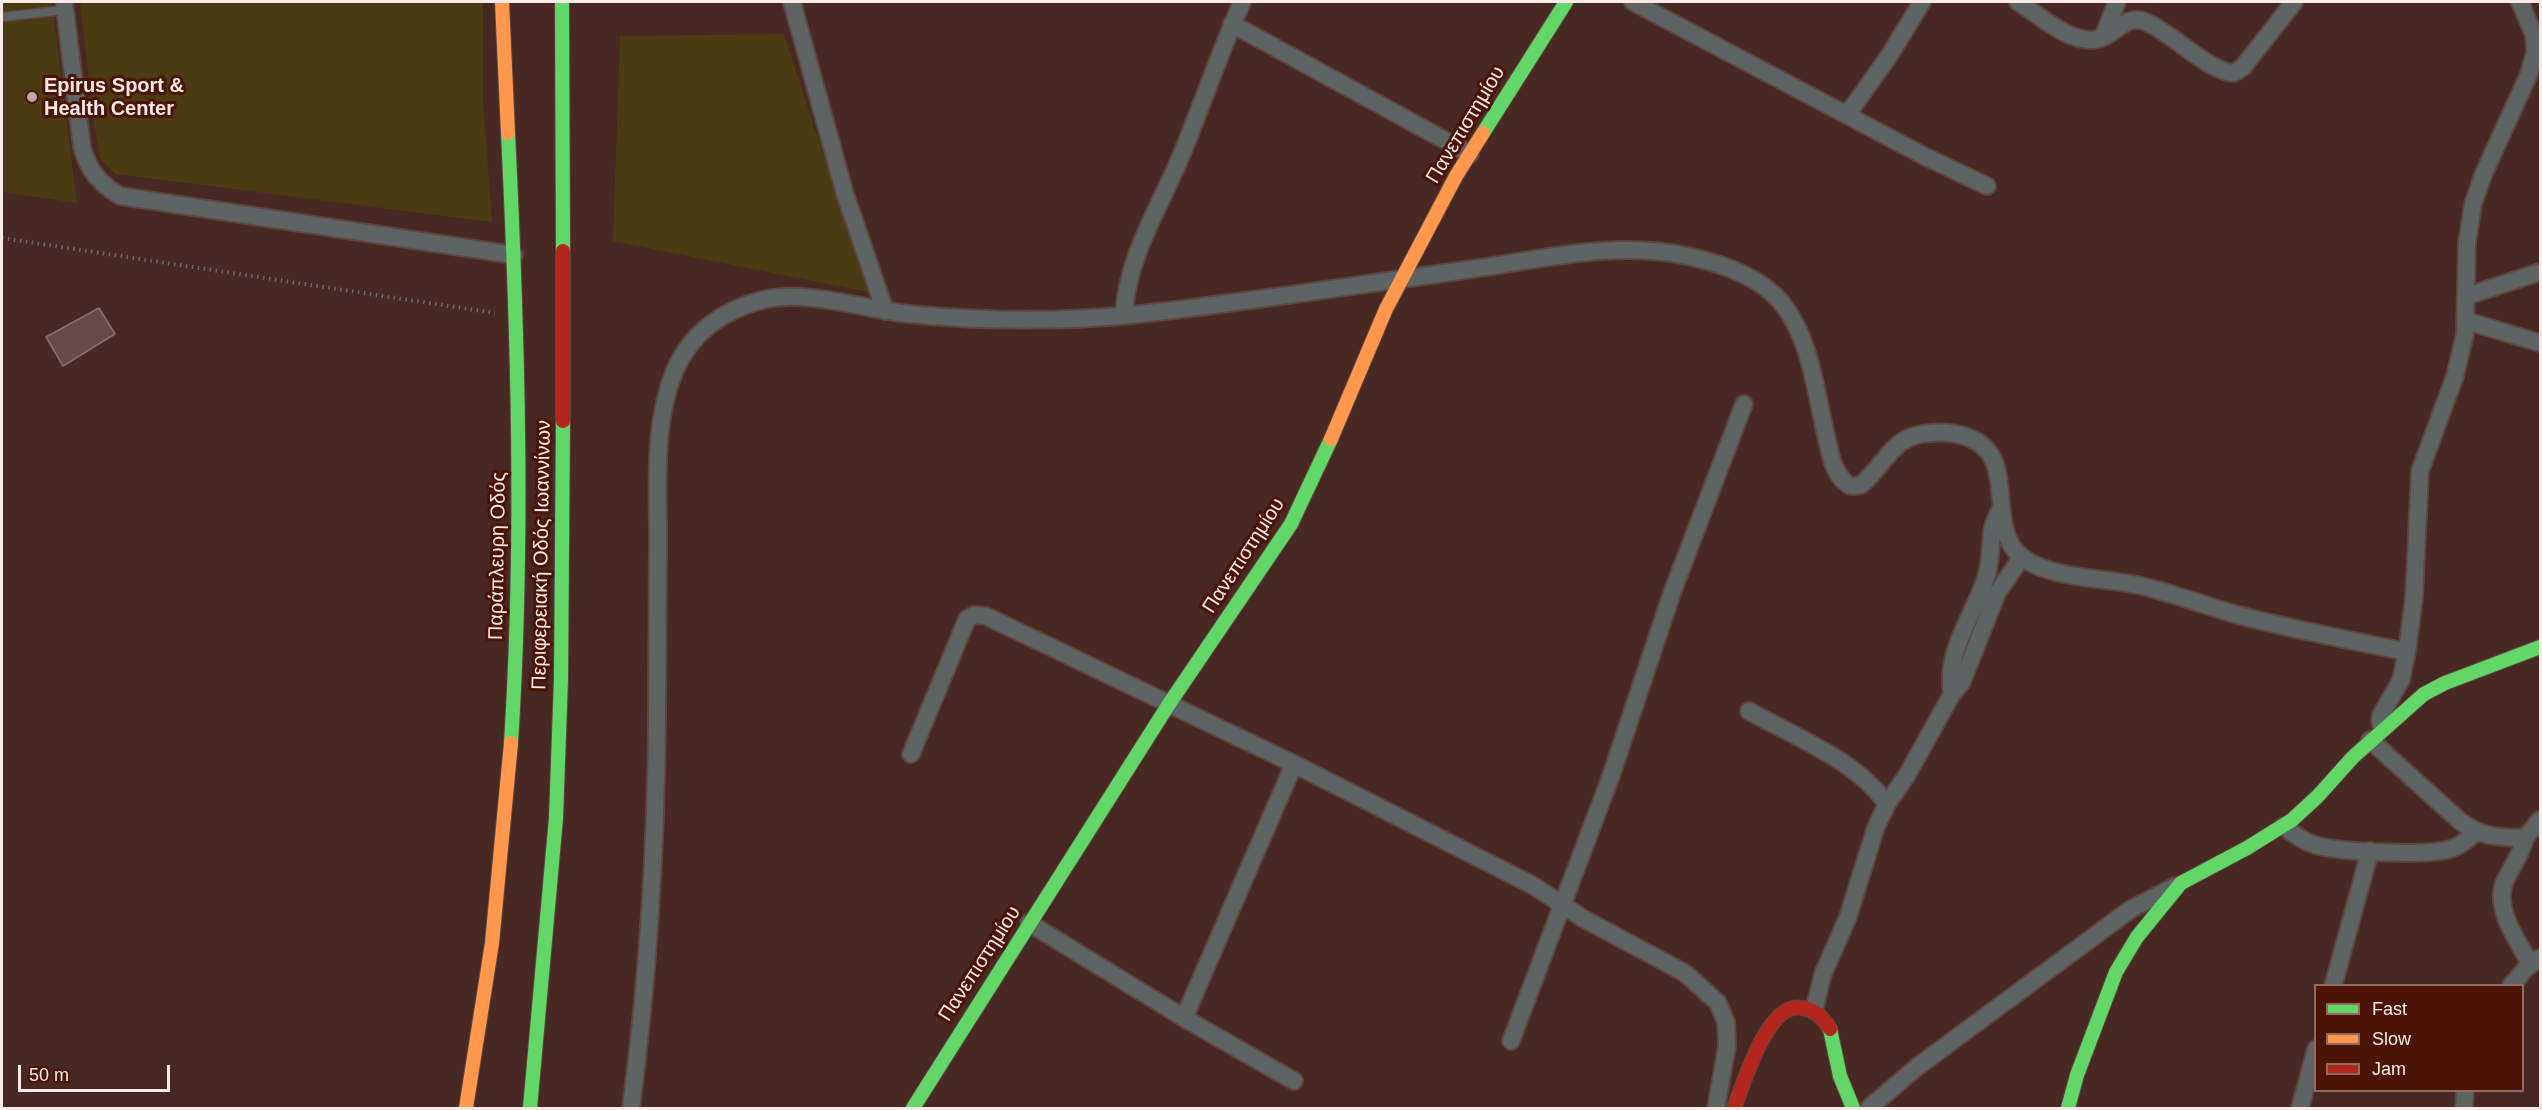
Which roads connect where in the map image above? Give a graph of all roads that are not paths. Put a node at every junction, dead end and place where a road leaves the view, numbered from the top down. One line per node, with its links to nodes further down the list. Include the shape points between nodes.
1 (502, 2): 20 (main road, Παράπλευρη Οδός)
2 (562, 2): 58 (main road, Περιφερειακή Οδός Ιωαννίνων, via 564,439 558,776)
3 (792, 2): 24 (street, via 845,195)
4 (1242, 2): 14 (street)
5 (1566, 2): 18 (main road, Πανεπιστημίου)
6 (1633, 2): 17 (street)
7 (1922, 2): 17 (street)
8 (2018, 2): 16 (street, via 2075,36 2092,40)
9 (2117, 2): 16 (street)
10 (2294, 2): 16 (street, via 2244,67 2234,73 2221,71 2142,20 2130,20)
11 (2520, 2): 15 (street)
12 (64, 6): 13 (lane); 20 (street, via 86,160 95,176 120,196)
13 (2, 17)
14 (1232, 24): 18 (street); 25 (street, via 1181,156 1148,228 1133,269)
15 (2537, 32): 23 (street, via 2529,74 2473,204 2467,243)
16 (2103, 37)
17 (1848, 115): 19 (street)
18 (1470, 154): 22 (main road, Πανεπιστημίου)
19 (1987, 186)
20 (514, 255): 57 (main road, Παράπλευρη Οδός, via 519,497 514,721 494,943)
21 (2541, 272): 23 (street)
22 (1401, 280): 25 (street); 29 (street, via 1556,256 1635,249 1719,264 1764,286 1793,319 1808,356 1833,464 1844,482 1854,487 1861,485 1911,435 1941,432 1978,443 1994,458 2000,478); 34 (main road, Πανεπιστημίου, via 1291,524)
23 (2468, 296): 26 (street)
24 (885, 311): 25 (street, via 1026,319); 59 (street, via 793,296 744,306 712,322 700,333 686,349 666,395 659,447 654,864)
25 (1124, 315)
26 (2467, 321): 27 (street); 32 (street, via 2455,376 2420,471 2414,597)
27 (2541, 343)
28 (1744, 404): 46 (street, via 1672,593)
29 (2000, 510): 30 (street, via 2009,538); 33 (street, via 1992,530 1991,557 1984,583 1956,650)
30 (2022, 557): 32 (street, via 2062,572 2134,584 2247,617); 33 (street, via 2001,586 1962,682)
31 (2541, 647): 36 (main road, via 2439,686 2413,702)
32 (2407, 652): 36 (street, via 2401,680 2381,715)
33 (1952, 694): 39 (street)
34 (1169, 704): 37 (street, via 986,616 974,615 967,619); 38 (street); 47 (main road, Πανεπιστημίου)
35 (1749, 711): 39 (street, via 1847,765 1876,788)
36 (2376, 735): 41 (main road, via 2307,808); 42 (street, via 2460,821)
37 (911, 754)
38 (1294, 764): 46 (street); 52 (street)
39 (1887, 804): 51 (street, via 1848,917 1823,974)
40 (2541, 820): 43 (street)
41 (2284, 826): 44 (street, via 2314,845); 45 (main road)
42 (2476, 832): 43 (street); 44 (street, via 2461,844 2444,850)
43 (2525, 838): 48 (street, via 2520,858 2505,879 2502,895 2508,921)
44 (2370, 851): 49 (street)
45 (2181, 884): 64 (street, via 2131,909 1917,1067); 65 (main road, via 2137,937 2116,972)
46 (1563, 904): 53 (street); 61 (street, via 1685,973 1718,1003 1727,1034)
47 (1029, 923): 52 (street); 60 (main road, Πανεπιστημίου)
48 (2536, 961): 50 (street)
49 (2334, 984)
50 (2513, 984)
51 (1814, 1010): 62 (main road, via 1790,1007 1774,1020); 63 (main road, via 1832,1032 1840,1076)
52 (1184, 1018): 55 (street)
53 (1511, 1041)
54 (2314, 1056): 66 (street)
55 (1294, 1081)
56 (2465, 1092): 67 (street)
57 (466, 1108)
58 (530, 1108)
59 (631, 1108)
60 (913, 1108)
61 (1716, 1108)
62 (1734, 1108)
63 (1853, 1108)
64 (1869, 1108)
65 (2068, 1108)
66 (2300, 1108)
67 (2464, 1108)

